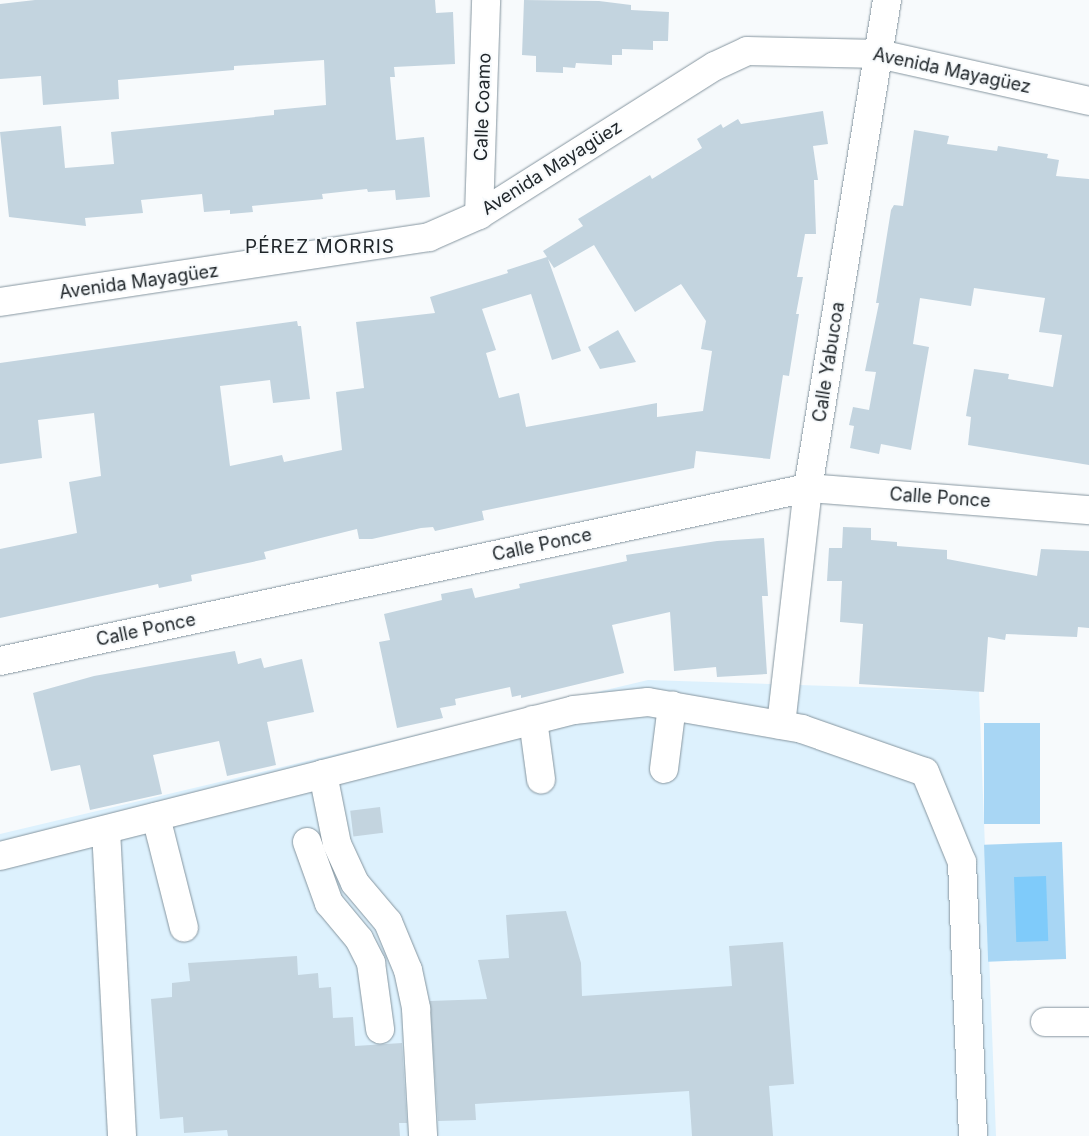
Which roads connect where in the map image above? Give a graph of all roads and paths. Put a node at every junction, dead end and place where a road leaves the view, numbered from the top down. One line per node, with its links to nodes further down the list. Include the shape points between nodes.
1 (486, 0): 5 (street, Calle Coamo)
2 (887, 0): 3 (street, Calle Yabucoa)
3 (879, 54): 4 (street, Avenida Mayagüez); 5 (street, Avenida Mayagüez, via 747,51 715,66); 7 (street, Calle Yabucoa)
4 (1089, 101)
5 (479, 215): 6 (street, Avenida Mayagüez, via 429,237 390,246)
6 (0, 302)
7 (808, 488): 8 (street, Calle Ponce); 9 (street, Calle Ponce); 12 (street, Calle Yabucoa)
8 (1089, 510)
9 (0, 661)
10 (672, 706): 11 (street, via 648,702 574,710); 12 (street); 13 (street)
11 (533, 720): 14 (street); 15 (street)
12 (781, 725): 26 (street, via 802,729 925,772 962,862)
13 (664, 769)
14 (323, 774): 16 (street); 25 (street, via 337,844 355,883 388,922 408,970 416,1009)
15 (541, 780)
16 (156, 817): 17 (street); 20 (street)
17 (106, 830): 19 (street); 24 (street)
18 (307, 842): 23 (street, via 329,903 358,940 371,963)
19 (0, 856)
20 (184, 928)
21 (1045, 1022): 22 (street)
22 (1089, 1022)
23 (380, 1029)
24 (122, 1136)
25 (424, 1136)
26 (973, 1136)

